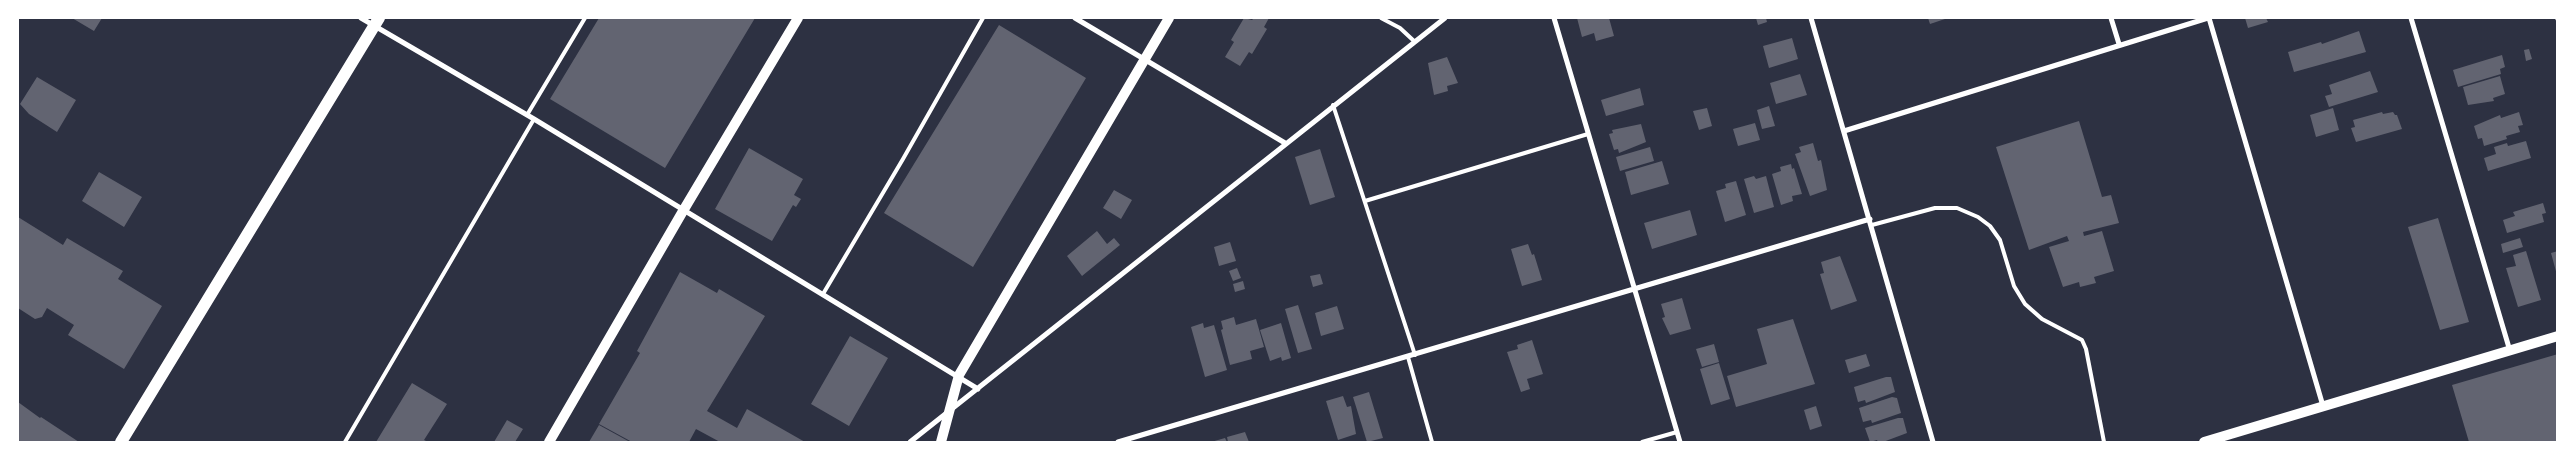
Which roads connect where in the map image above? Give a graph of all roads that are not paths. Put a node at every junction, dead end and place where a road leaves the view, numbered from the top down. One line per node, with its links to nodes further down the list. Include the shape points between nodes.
1 (360, 18): 14 (street)
2 (585, 18): 19 (lane)
3 (798, 18): 25 (main road)
4 (984, 18): 29 (lane)
5 (1075, 18): 17 (street)
6 (1169, 18): 17 (main road)
7 (1381, 18): 15 (lane, via 1400,28)
8 (1445, 18): 15 (street)
9 (1554, 18): 22 (street)
10 (1811, 18): 21 (street)
11 (2110, 18): 16 (street)
12 (2209, 18): 16 (street); 36 (street)
13 (2411, 18): 31 (street)
14 (376, 22): 19 (street); 40 (main road)
15 (1414, 41): 18 (street)
16 (2119, 44): 21 (street)
17 (1144, 59): 23 (street); 34 (main road)
18 (1333, 105): 23 (street); 24 (lane)
19 (527, 115): 20 (street)
20 (534, 119): 25 (street); 41 (lane)
21 (1844, 131): 26 (street)
22 (1588, 134): 24 (lane); 28 (street)
23 (1285, 143): 35 (street)
24 (1365, 201): 32 (lane)
25 (683, 211): 29 (street); 42 (main road)
26 (1870, 219): 27 (street); 28 (street)
27 (1872, 226): 49 (street); 50 (lane, via 1935,208 1957,208 1990,226 2000,240 2014,286 2025,304 2042,319 2082,340)
28 (1633, 288): 32 (street); 38 (street)
29 (822, 294): 34 (street)
30 (2558, 336): 31 (main road)
31 (2511, 351): 36 (main road)
32 (1415, 355): 33 (street)
33 (1408, 358): 45 (street); 46 (lane)
34 (959, 376): 35 (street); 37 (main road)
35 (978, 389): 37 (street)
36 (2323, 406): 39 (main road)
37 (947, 415): 43 (street); 44 (main road)
38 (1677, 432): 47 (lane); 48 (street)
39 (2220, 440): 51 (main road)
40 (121, 442)
41 (345, 442)
42 (549, 442)
43 (910, 442)
44 (941, 442)
45 (1118, 442)
46 (1432, 442)
47 (1642, 442)
48 (1680, 442)
49 (1933, 442)
50 (2104, 442)
51 (2204, 442)

